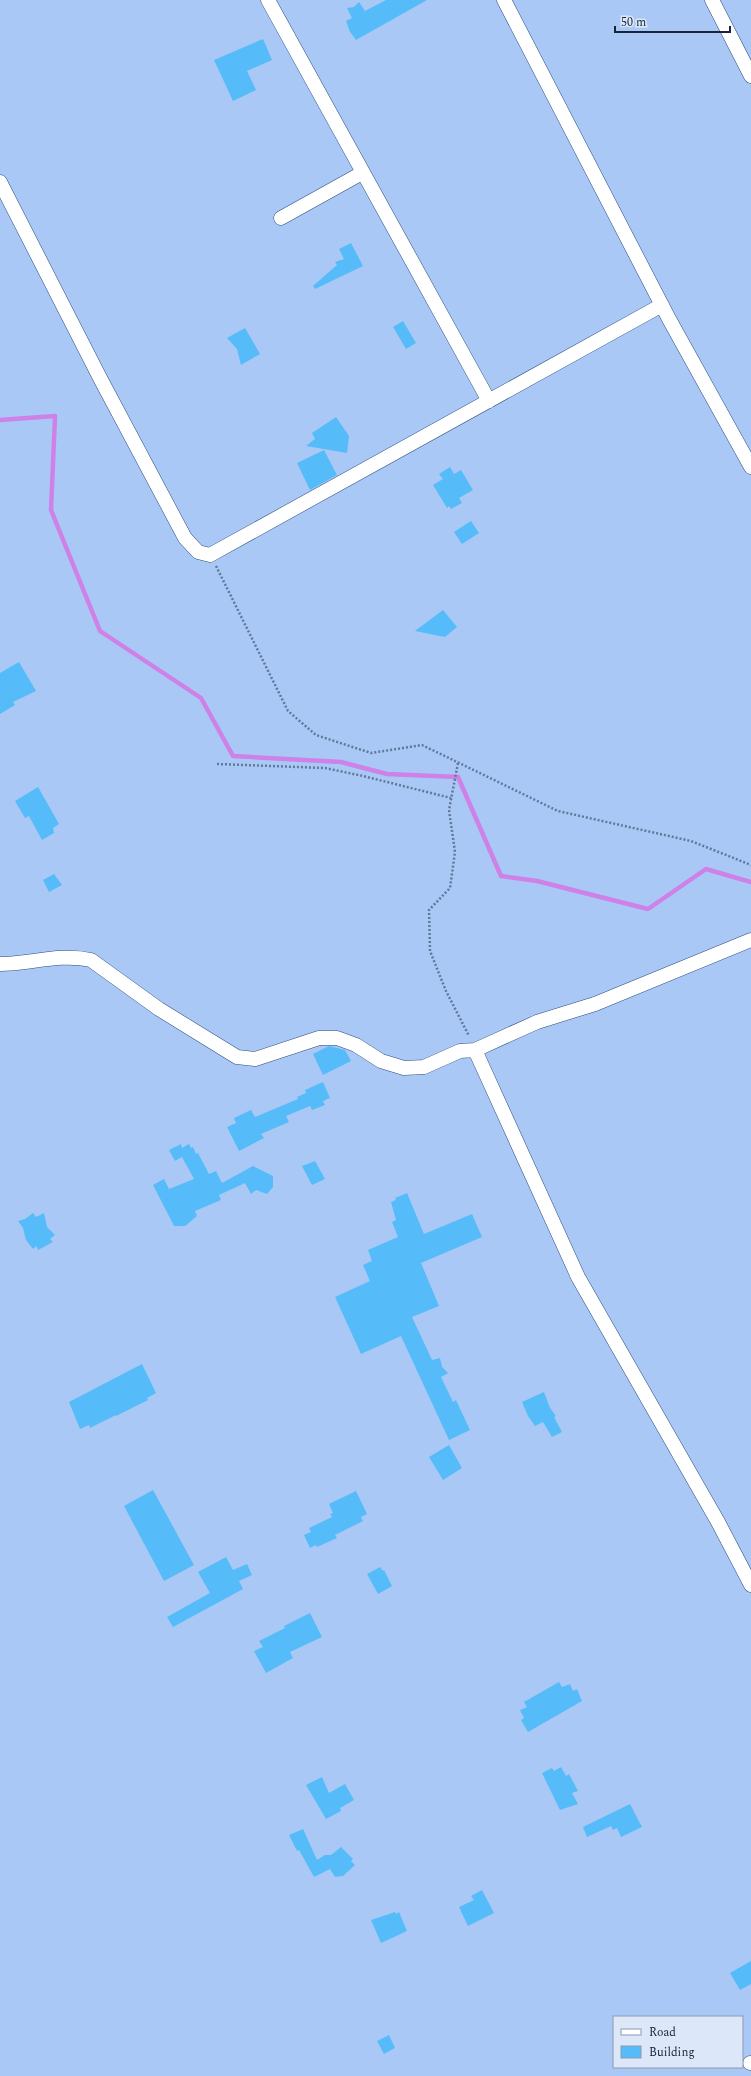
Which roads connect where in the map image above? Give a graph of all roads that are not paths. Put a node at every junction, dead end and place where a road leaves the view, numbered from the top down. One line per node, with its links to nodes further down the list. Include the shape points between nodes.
1 (268, 0): 5 (street)
2 (504, 0): 8 (street)
3 (712, 0): 4 (street)
4 (751, 76)
5 (362, 173): 7 (street); 9 (street)
6 (0, 182): 9 (street, via 184,538 198,552 210,555)
7 (281, 218)
8 (662, 305): 9 (street); 10 (street)
9 (489, 401)
10 (751, 467)
11 (751, 940): 13 (street, via 596,1004 537,1022)
12 (0, 964): 13 (street, via 59,957 91,960 159,1010 237,1056 255,1059 319,1038 337,1038 356,1045 381,1061 404,1068 424,1068 460,1051)
13 (476, 1050): 14 (street, via 578,1276)
14 (751, 1585)

